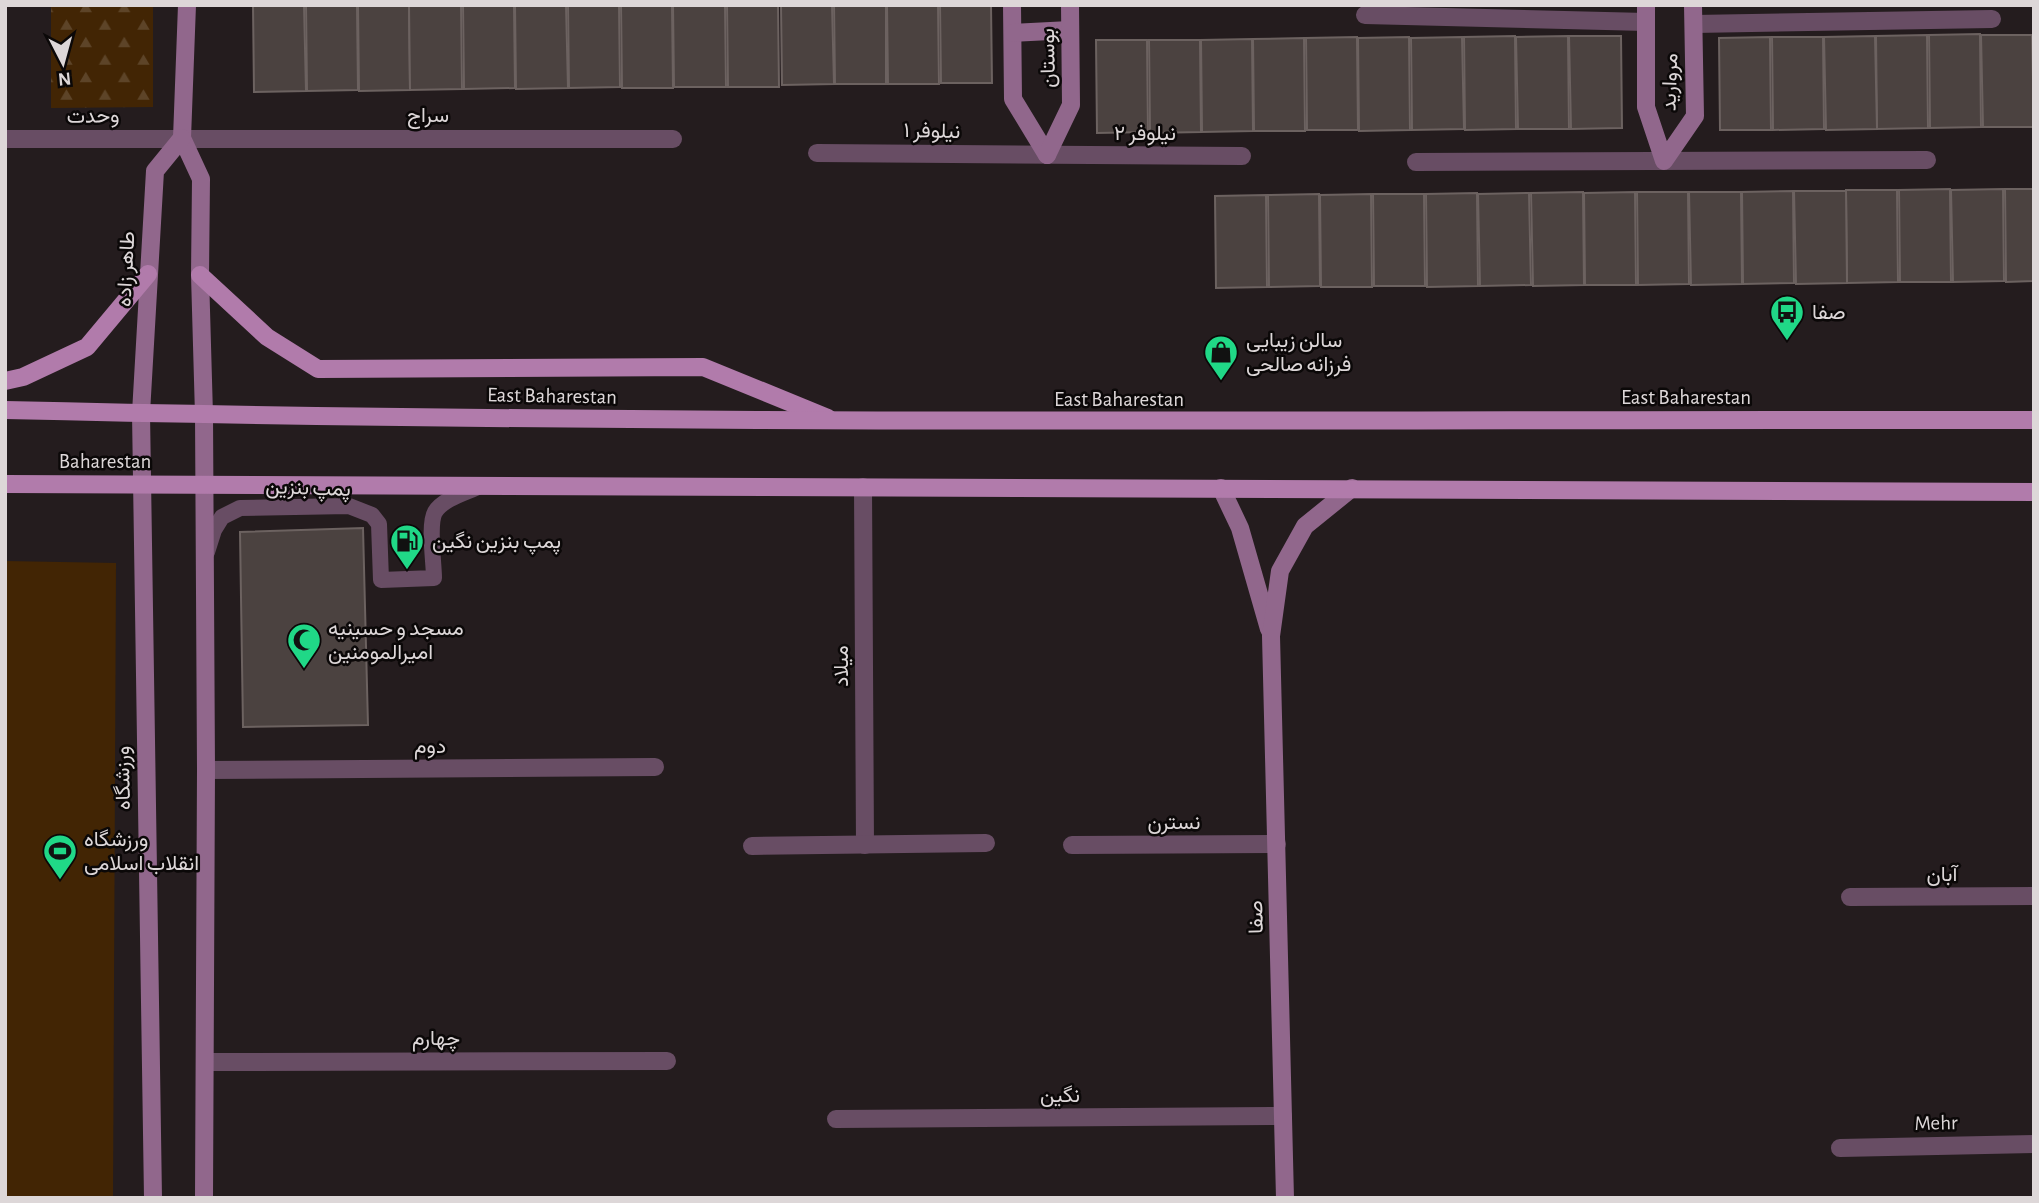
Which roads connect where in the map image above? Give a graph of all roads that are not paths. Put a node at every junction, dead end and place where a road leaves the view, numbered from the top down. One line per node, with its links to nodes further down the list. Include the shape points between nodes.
1 (187, 5): 11 (street)
2 (1012, 5): 10 (street, بوستان)
3 (1070, 5): 9 (street, بوستان)
4 (1693, 5): 8 (street, مروارید)
5 (1646, 14): 6 (street); 19 (street, مروارید, via 1646,107)
6 (1365, 15)
7 (1992, 19): 8 (street)
8 (1694, 24): 19 (street, مروارید, via 1695,116)
9 (1070, 30): 10 (street); 15 (street, بوستان, via 1071,105)
10 (1013, 33): 15 (street, بوستان, via 1013,99)
11 (182, 138): 12 (street, وحدت); 13 (street, سراج); 20 (street, طاهر زاده, via 155,171); 21 (street, via 201,179)
12 (5, 139)
13 (673, 139)
14 (817, 153): 15 (street, نیلوفر ۱)
15 (1047, 155): 16 (street, نیلوفر ۲)
16 (1242, 156)
17 (1927, 160): 19 (street)
18 (1416, 162): 19 (street)
19 (1664, 162)
20 (148, 274): 22 (main road, via 87,347); 24 (street, طاهر زاده)
21 (200, 275): 25 (street); 27 (main road, via 267,337 318,369 703,367)
22 (5, 381)
23 (5, 410): 24 (main road)
24 (141, 413): 25 (main road); 29 (street, طاهر زاده)
25 (204, 415): 27 (main road, East Baharestan); 30 (street)
26 (2034, 421): 27 (main road, East Baharestan)
27 (837, 422)
28 (5, 484): 29 (main road, Baharestan)
29 (142, 484): 30 (main road, Baharestan); 53 (street, ورزشگاه)
30 (204, 484): 31 (main road); 36 (street)
31 (478, 487): 32 (main road); 36 (lane, پمپ بنزین, via 436,510 432,519 434,578 381,580 379,524 372,515 349,506 240,508 222,517)
32 (863, 487): 33 (main road); 42 (street, میلاد)
33 (1221, 488): 34 (main road); 37 (street, via 1240,528)
34 (1352, 488): 35 (main road); 37 (street, via 1304,526 1280,571)
35 (2034, 492)
36 (204, 561): 39 (street)
37 (1271, 635): 41 (street, صفا)
38 (655, 767): 39 (street, دوم)
39 (206, 770): 48 (street)
40 (986, 843): 42 (street)
41 (1276, 844): 43 (street, نسترن); 49 (street, صفا)
42 (865, 845): 44 (street)
43 (1072, 845)
44 (752, 846)
45 (2034, 896): 46 (street, آبان)
46 (1850, 897)
47 (667, 1061): 48 (street, چهارم)
48 (206, 1062): 54 (street)
49 (1283, 1116): 50 (street, نگین); 55 (street, صفا)
50 (836, 1119)
51 (2034, 1144): 52 (street, Mehr)
52 (1840, 1148)
53 (153, 1198)
54 (204, 1198)
55 (1285, 1198)

